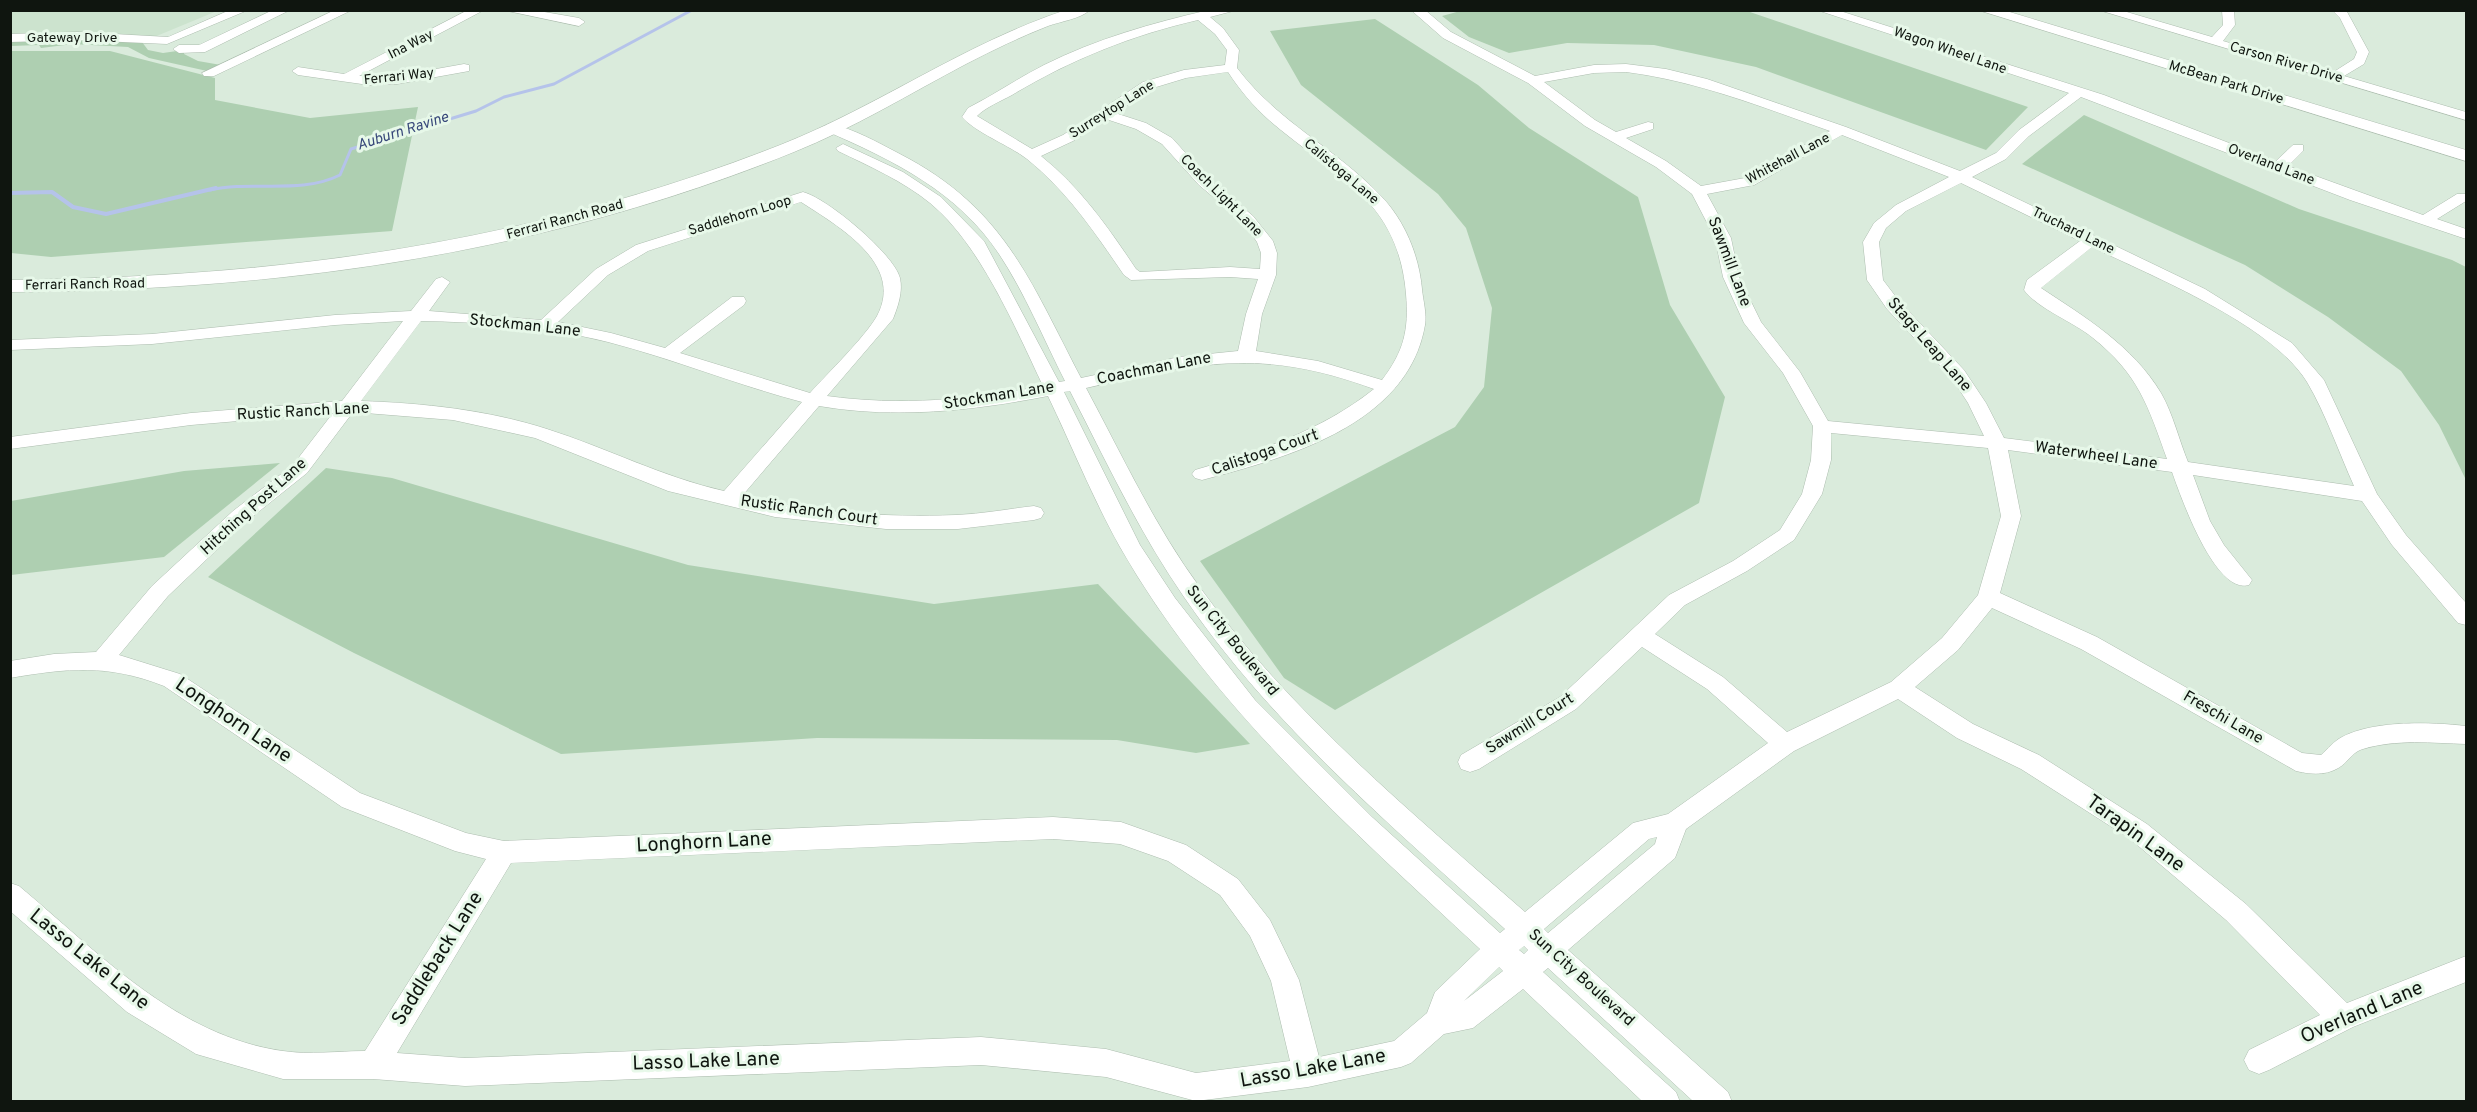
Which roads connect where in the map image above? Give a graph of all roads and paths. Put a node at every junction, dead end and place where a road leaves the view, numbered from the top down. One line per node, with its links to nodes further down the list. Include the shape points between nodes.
1 (243, 10): 19 (street)
2 (284, 10): 19 (street)
3 (346, 10): 20 (street)
4 (478, 10): 26 (street, Ina Way)
5 (510, 10): 15 (street)
6 (1083, 10): 33 (main road, Ferrari Ranch Road, via 997,41)
7 (1231, 10): 14 (street)
8 (1417, 10): 27 (street, Sawmill Lane, via 1447,35)
9 (1823, 10): 28 (street, Wagon Wheel Lane)
10 (1985, 10): 37 (main road, McBean Park Drive)
11 (2105, 10): 18 (street, Carson River Drive)
12 (2228, 10): 18 (street, via 2228,29)
13 (2338, 10): 25 (street, via 2363,52 2359,61)
14 (1202, 17): 22 (street, Calistoga Lane, via 1233,50); 36 (street, via 1133,33 1093,48 970,114 969,117)
15 (579, 22)
16 (10, 38): 17 (street, Gateway Drive, via 78,36)
17 (133, 40): 19 (street, Gateway Drive); 19 (street, Gateway Drive, via 153,47)
18 (2214, 42): 25 (street, Carson River Drive)
19 (183, 43): 20 (street, via 219,58)
20 (248, 55): 24 (street)
21 (464, 68): 26 (street, Ferrari Way, via 382,81)
22 (1231, 68): 30 (street, Surreytop Lane, via 1167,78); 55 (street, Calistoga Lane, via 1261,105 1375,198 1403,240 1417,295 1418,326 1409,354)
23 (298, 71): 26 (street, Ferrari Way)
24 (209, 73)
25 (2334, 77): 29 (street, Carson River Drive)
26 (343, 79)
27 (1533, 80): 32 (street, Truchard Lane, via 1594,69 1666,73); 34 (street, Sawmill Lane)
28 (2077, 93): 38 (street, Overland Lane); 39 (street, Stags Leap Lane, via 2024,133 2001,156)
29 (2464, 113)
30 (1104, 114): 36 (street, Surreytop Lane); 45 (street, Coach Light Lane, via 1141,126 1167,141 1204,182 1248,219 1265,241)
31 (1648, 126): 34 (street)
32 (1841, 130): 39 (street, Truchard Lane); 40 (street, Whitehall Lane, via 1749,182)
33 (822, 132): 47 (main road, Ferrari Ranch Road, via 637,201 540,228 413,256 203,282); 54 (street, Sun City Boulevard, via 898,175 936,200 962,224); 54 (street, Sun City Boulevard, via 917,167 954,193 981,219 1008,255)
34 (1614, 137): 40 (street, Sawmill Lane)
35 (2298, 148): 38 (street)
36 (1032, 156): 45 (street, via 1073,193 1137,277 1230,272)
37 (2466, 156)
38 (2278, 167): 42 (street, Overland Lane)
39 (1961, 177): 44 (street, Truchard Lane); 60 (street, Stags Leap Lane, via 1901,208 1879,226 1871,243 1875,280 1893,305 1958,374)
40 (1698, 191): 58 (street, Sawmill Lane, via 1723,238 1731,277 1753,323 1791,372)
41 (2462, 197): 42 (street)
42 (2427, 219): 43 (street, Overland Lane)
43 (2466, 234)
44 (2093, 240): 61 (street, via 2073,250 2058,267 2033,284 2032,290 2093,328 2140,375 2153,395); 63 (street, Truchard Lane, via 2199,292 2286,347 2314,380)
45 (1268, 275): 53 (street, Coach Light Lane, via 1254,314)
46 (442, 282): 49 (street, Hitching Post Lane)
47 (10, 286)
48 (738, 301): 52 (street)
49 (416, 316): 50 (street, Stockman Lane); 51 (street, Stockman Lane, via 137,340); 57 (street, Hitching Post Lane)
50 (545, 325): 52 (street, Stockman Lane); 56 (street, Saddlehorn Loop, via 602,272 642,248 803,198 875,250 891,273 894,288 884,320)
51 (10, 345)
52 (669, 353): 56 (street, Stockman Lane)
53 (1246, 356): 54 (street, Coachman Lane, via 1167,364); 55 (street, Coachman Lane, via 1315,365)
54 (1064, 387): 56 (street, Stockman Lane, via 950,405 909,407); 79 (street, Sun City Boulevard, via 1130,546 1167,603 1247,706 1296,759)
55 (1385, 387): 62 (street, Calistoga Court, via 1350,418 1319,435)
56 (816, 400): 64 (street)
57 (347, 406): 59 (street, Rustic Ranch Lane, via 191,419); 64 (street, Rustic Ranch Lane, via 442,413 502,423 540,433 675,486); 70 (street, Hitching Post Lane, via 300,469 240,516 160,591)
58 (1822, 426): 60 (street, Waterwheel Lane); 69 (street, via 1821,460 1812,494 1787,535 1677,600)
59 (10, 443)
60 (1997, 444): 61 (street, Waterwheel Lane, via 2074,451); 67 (street, Stags Leap Lane, via 2011,516)
61 (2181, 468): 63 (street, Waterwheel Lane); 66 (street, via 2200,521)
62 (1203, 474)
63 (2368, 495): 68 (street, Truchard Lane, via 2399,540)
64 (728, 500): 65 (street, Rustic Ranch Court, via 886,522 958,522)
65 (1034, 513)
66 (2241, 580)
67 (1988, 597): 72 (street, Stags Leap Lane, via 1950,644); 73 (street, Freschi Lane, via 2099,648 2296,761 2315,767 2329,762 2358,740 2426,732)
68 (2466, 617)
69 (1640, 635): 74 (street, via 1715,683); 75 (street, Sawmill Court, via 1568,704)
70 (103, 659): 71 (street, Longhorn Lane, via 65,660); 77 (street, Longhorn Lane, via 144,668 172,680 351,800 464,843)
71 (10, 670)
72 (1899, 688): 74 (street, Stags Leap Lane); 82 (street, Tarapin Lane, via 1965,731 2030,762 2138,831 2236,912)
73 (2466, 735)
74 (1785, 744): 76 (street, Stags Leap Lane)
75 (1470, 762)
76 (1675, 823): 79 (street, Stags Leap Lane, via 1642,830); 80 (street, via 1666,850)
77 (504, 852): 85 (street, Saddleback Lane); 86 (street, Longhorn Lane, via 1041,828 1121,833 1177,853 1229,887 1260,928 1285,980)
78 (10, 894): 85 (street, Lasso Lake Lane, via 137,1002 206,1044 283,1065)
79 (1513, 939): 80 (street, Sun City Boulevard); 80 (street, Sun City Boulevard); 83 (street, Lasso Lake Lane, via 1445,1001)
80 (1537, 961): 83 (street, via 1463,1019); 87 (street, Sun City Boulevard); 88 (street, Sun City Boulevard)
81 (2466, 969): 82 (street, Overland Lane)
82 (2343, 1018): 84 (street, Overland Lane)
83 (1438, 1021): 86 (street, Lasso Lake Lane, via 1401,1053)
84 (2259, 1060)
85 (373, 1065): 86 (street, Lasso Lake Lane, via 465,1072 981,1051 1106,1063 1196,1087)
86 (1308, 1073)
87 (1665, 1101)
88 (1717, 1101)

